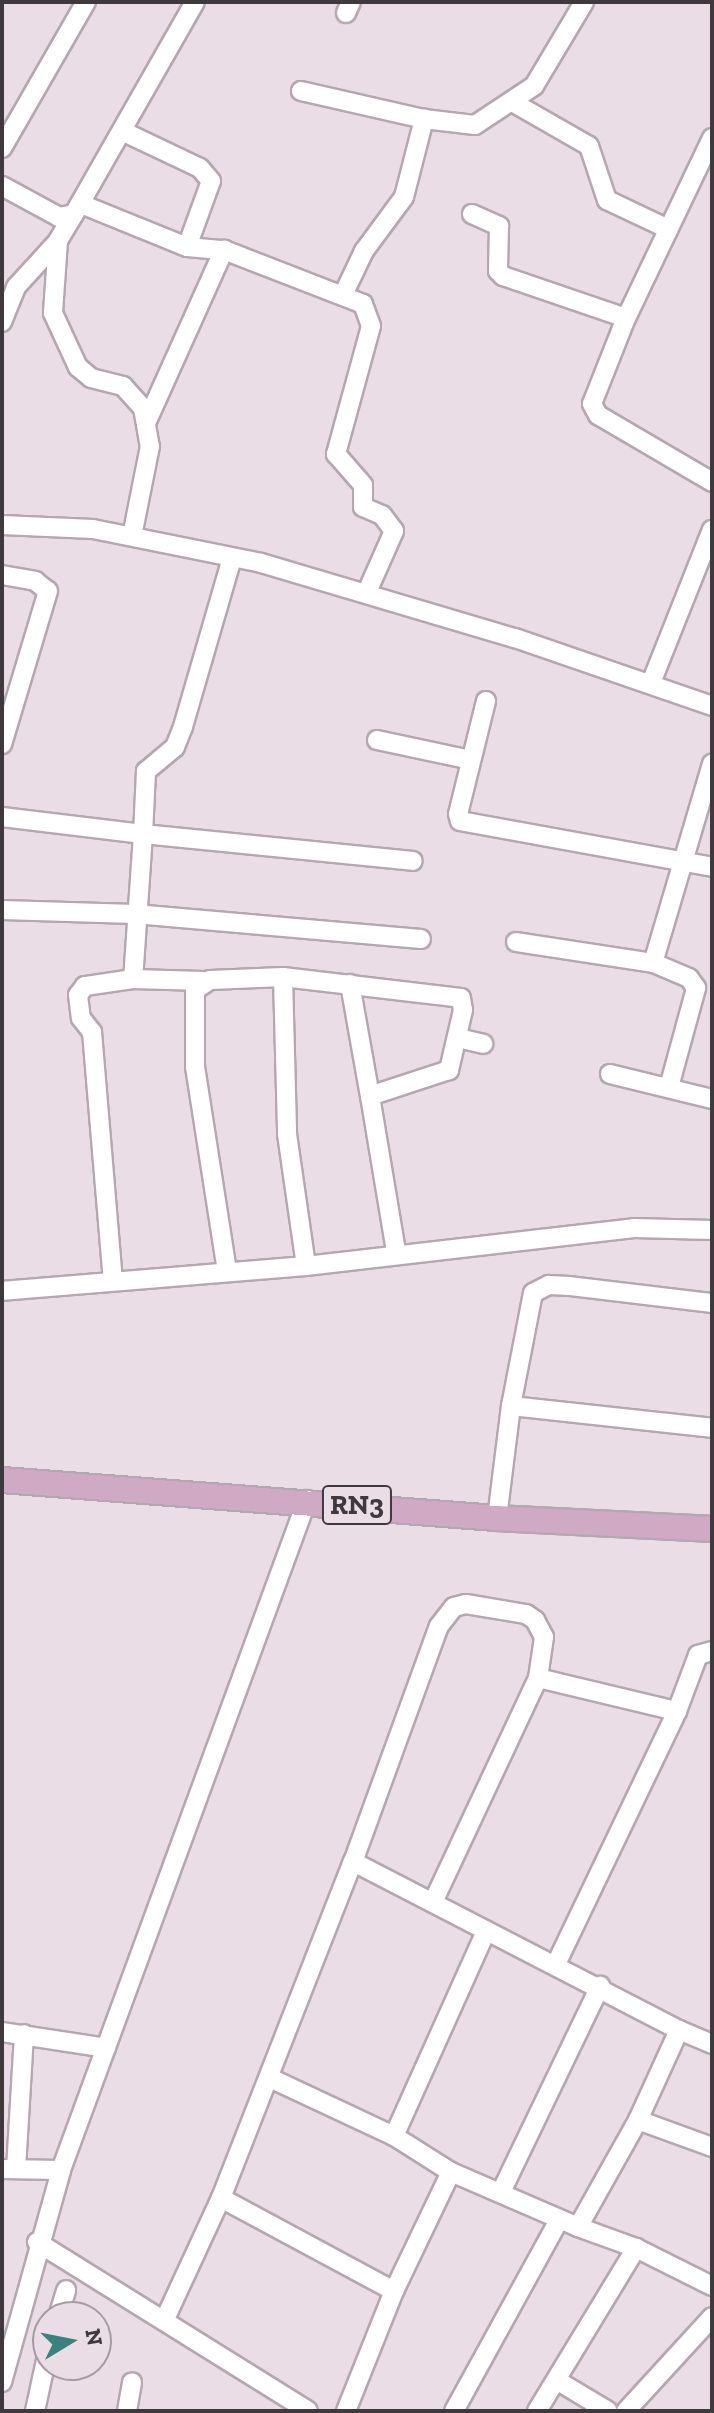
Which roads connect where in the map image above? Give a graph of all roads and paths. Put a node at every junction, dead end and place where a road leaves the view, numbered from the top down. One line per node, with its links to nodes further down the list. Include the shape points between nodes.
1 (86, 2): 9 (street)
2 (195, 2): 7 (street)
3 (584, 2): 5 (street, via 546,71)
4 (301, 91): 6 (street)
5 (514, 103): 6 (street, via 475,125); 13 (street, via 589,146 607,200)
6 (424, 119): 17 (street, via 404,197 364,251)
7 (122, 131): 11 (street); 15 (street, via 200,168 211,181)
8 (712, 138): 13 (street)
9 (2, 148)
10 (2, 186): 11 (street, via 59,217)
11 (77, 209): 14 (street); 15 (street)
12 (472, 214): 18 (street, via 499,226 498,271 503,276)
13 (668, 229): 18 (street)
14 (58, 241): 19 (street, via 16,287); 20 (street, via 53,313 67,350 91,378 123,386 135,396)
15 (187, 247): 16 (street)
16 (224, 250): 17 (street); 20 (street)
17 (343, 295): 27 (street, via 363,304 372,318 336,454 363,485 363,507 382,515 394,531)
18 (626, 318): 21 (street, via 593,397 594,411)
19 (2, 322)
20 (147, 421): 24 (street, via 150,446)
21 (712, 482)
22 (2, 525): 24 (street)
23 (712, 530): 28 (street)
24 (132, 536): 25 (street)
25 (232, 558): 27 (street); 36 (street, via 175,747 146,771)
26 (2, 575): 32 (street, via 35,581 48,591)
27 (367, 592): 28 (street)
28 (651, 683): 30 (street)
29 (486, 701): 33 (street)
30 (712, 706)
31 (377, 740): 33 (street)
32 (2, 744)
33 (471, 760): 37 (street, via 458,814 467,825)
34 (712, 764): 37 (street)
35 (2, 817): 36 (street)
36 (143, 834): 38 (street); 41 (street)
37 (681, 860): 39 (street); 44 (street)
38 (413, 861)
39 (712, 867)
40 (2, 910): 41 (street)
41 (135, 914): 42 (street); 46 (street)
42 (421, 939)
43 (516, 942): 44 (street)
44 (653, 963): 52 (street, via 689,978 696,988)
45 (283, 977): 47 (street); 48 (street); 57 (street, via 287,1134)
46 (133, 979): 47 (street); 59 (street, via 85,986 78,995 81,1018 92,1032)
47 (203, 981): 58 (street, via 195,990 195,1067)
48 (350, 984): 49 (street, via 461,998); 53 (street)
49 (458, 1038): 50 (street); 53 (street, via 444,1074)
50 (483, 1044)
51 (610, 1074): 52 (street)
52 (669, 1087): 54 (street)
53 (370, 1096): 56 (street)
54 (712, 1099)
55 (712, 1230): 56 (street, via 634,1228)
56 (396, 1252): 57 (street)
57 (306, 1266): 58 (street)
58 (227, 1271): 59 (street)
59 (113, 1281): 60 (street)
60 (2, 1291)
61 (712, 1303): 62 (street, via 569,1286 549,1285 533,1293)
62 (511, 1406): 63 (street); 66 (street)
63 (712, 1428)
64 (2, 1480): 65 (main road, RN3)
65 (307, 1500): 66 (main road, RN3); 80 (street)
66 (497, 1518): 67 (main road, RN3)
67 (712, 1529)
68 (712, 1651): 70 (street, via 698,1655)
69 (538, 1678): 70 (street); 71 (street, via 544,1637 526,1614 466,1604 444,1615); 72 (street)
70 (677, 1711): 74 (street)
71 (353, 1862): 72 (street); 81 (street)
72 (434, 1900): 73 (street)
73 (486, 1931): 74 (street); 83 (street)
74 (556, 1964): 75 (street)
75 (600, 1986): 76 (street); 88 (street)
76 (679, 2030): 79 (street); 82 (street)
77 (2, 2032): 78 (street)
78 (24, 2034): 80 (street); 85 (street)
79 (712, 2044)
80 (106, 2048): 86 (street)
81 (270, 2078): 83 (street); 89 (street)
82 (638, 2120): 84 (street); 91 (street)
83 (394, 2136): 87 (street)
84 (712, 2147)
85 (9, 2169): 86 (street)
86 (61, 2170): 92 (street)
87 (451, 2172): 88 (street); 96 (street)
88 (501, 2192): 90 (street)
89 (221, 2198): 96 (street); 100 (street)
90 (558, 2222): 91 (street); 109 (street)
91 (578, 2227): 93 (street)
92 (37, 2242): 98 (street); 100 (street)
93 (636, 2248): 94 (street); 102 (street)
94 (712, 2286)
95 (66, 2290): 97 (street)
96 (394, 2291): 108 (street)
97 (63, 2301)
98 (11, 2307): 103 (street)
99 (712, 2317): 112 (street)
100 (165, 2319): 107 (street)
101 (42, 2381): 105 (street)
102 (558, 2381): 110 (street); 111 (street)
103 (2, 2382)
104 (132, 2382): 106 (street)
105 (35, 2411)
106 (127, 2411)
107 (308, 2411)
108 (346, 2411)
109 (454, 2411)
110 (537, 2411)
111 (608, 2411)
112 (626, 2411)

